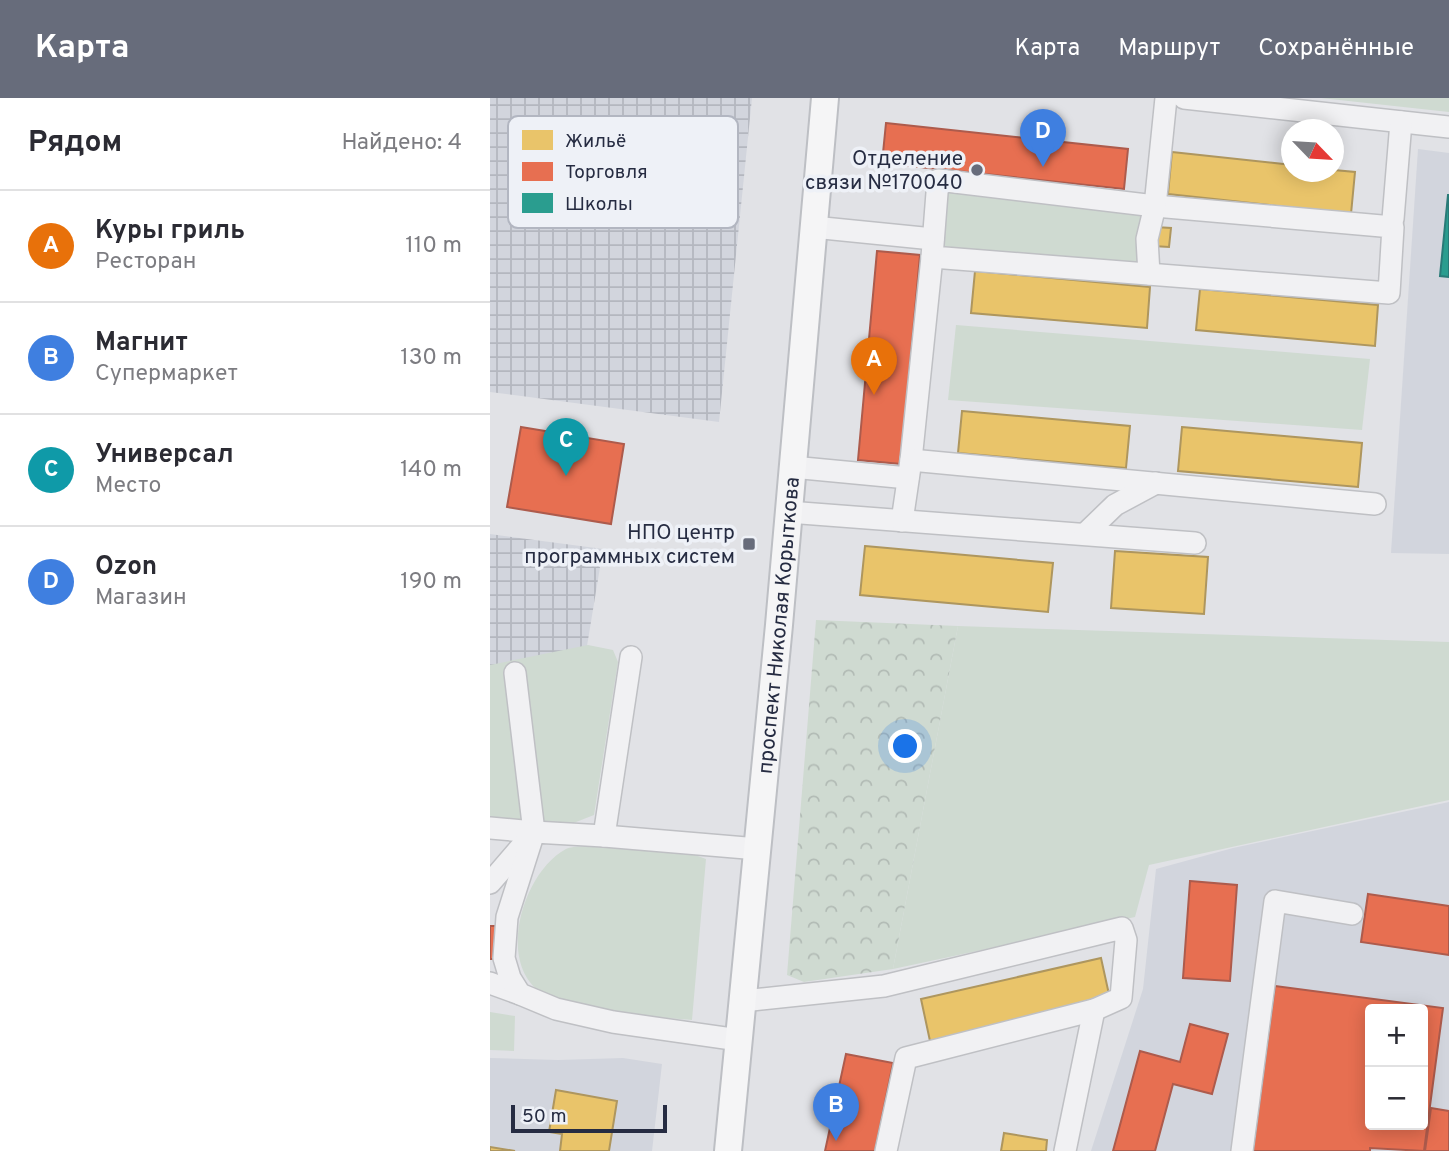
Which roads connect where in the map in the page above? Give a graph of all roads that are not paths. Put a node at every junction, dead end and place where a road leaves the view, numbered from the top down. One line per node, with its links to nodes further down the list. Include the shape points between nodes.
1 (825, 98): 9 (main road, проспект Николая Корыткова)
2 (1166, 98): 7 (street)
3 (1184, 98): 4 (street)
4 (1190, 98): 5 (street)
5 (1401, 122): 6 (street); 8 (street)
6 (1449, 127)
7 (1155, 206): 10 (street, via 938,180); 11 (street, via 1147,239); 11 (street, via 1393,227 1389,293)
8 (1393, 219)
9 (813, 227): 10 (street); 12 (main road, проспект Николая Корыткова)
10 (932, 248): 11 (street); 13 (street)
11 (1149, 274)
12 (792, 467): 13 (street); 16 (main road, проспект Николая Корыткова)
13 (909, 469): 14 (street); 17 (street)
14 (1156, 483): 15 (street); 18 (street, via 1115,505)
15 (1375, 504)
16 (788, 512): 17 (street); 25 (main road, проспект Николая Корыткова)
17 (902, 521): 18 (street)
18 (1084, 534): 19 (street)
19 (1195, 543)
20 (631, 657): 24 (street)
21 (515, 673): 23 (street)
22 (490, 828): 23 (street)
23 (534, 832): 24 (street); 26 (street); 29 (street, via 507,917 503,958)
24 (604, 836): 25 (street)
25 (758, 849): 30 (main road, проспект Николая Корыткова)
26 (490, 883)
27 (1352, 914): 36 (street, via 1275,901)
28 (490, 983): 29 (street)
29 (520, 994): 32 (street, via 555,1009 613,1022)
30 (743, 1001): 31 (street, via 884,986 1122,928 1126,940 1121,998); 32 (main road, проспект Николая Корыткова)
31 (1094, 1010): 34 (street, via 906,1058); 35 (street)
32 (739, 1040): 33 (main road, проспект Николая Корыткова)
33 (728, 1151)
34 (886, 1151)
35 (1065, 1151)
36 (1242, 1151)

